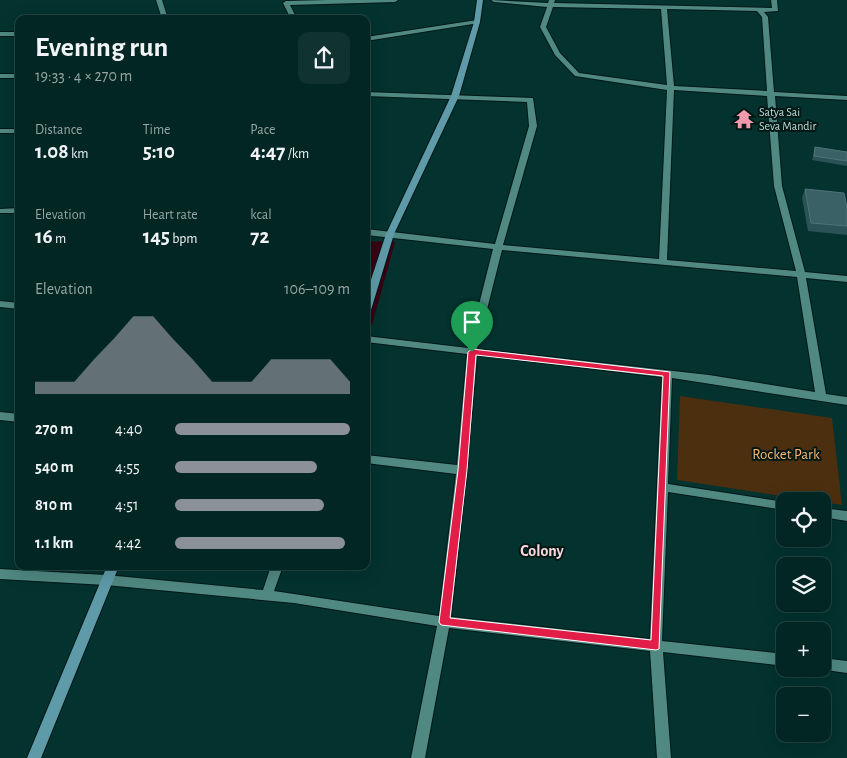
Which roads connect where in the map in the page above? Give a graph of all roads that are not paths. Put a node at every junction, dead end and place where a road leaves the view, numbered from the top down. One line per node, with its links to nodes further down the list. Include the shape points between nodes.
1 (159, 0): 9 (street)
2 (395, 0): 10 (street, via 286,3)
3 (480, 0): 11 (main road)
4 (494, 0): 6 (street)
5 (774, 0): 8 (street, via 776,10)
6 (551, 3): 7 (street); 17 (street, via 543,27 557,54 577,75)
7 (664, 8): 8 (street); 17 (street)
8 (759, 10): 19 (street, via 766,17)
9 (164, 15)
10 (292, 15)
11 (477, 22): 14 (street); 20 (main road)
12 (0, 34): 13 (street)
13 (15, 34)
14 (370, 39)
15 (0, 76): 16 (street)
16 (15, 76)
17 (671, 88): 19 (street); 29 (street)
18 (370, 94): 20 (street)
19 (773, 95): 21 (street); 30 (street, via 778,186)
20 (455, 96): 27 (main road); 28 (street, via 530,100 533,126)
21 (847, 98)
22 (0, 131): 23 (street)
23 (15, 131)
24 (15, 210): 25 (street)
25 (0, 211)
26 (370, 232): 27 (street)
27 (390, 234): 28 (street); 32 (main road)
28 (498, 247): 29 (street); 36 (street)
29 (663, 261): 30 (street)
30 (801, 274): 31 (street); 38 (street)
31 (847, 279)
32 (370, 297)
33 (0, 304): 34 (street)
34 (15, 306)
35 (370, 339): 36 (street)
36 (472, 352): 37 (street); 43 (street)
37 (667, 374): 38 (street); 44 (street)
38 (821, 397): 39 (street)
39 (847, 401)
40 (0, 416): 41 (street)
41 (15, 418)
42 (370, 459): 43 (street)
43 (462, 470): 53 (street)
44 (662, 487): 45 (street); 54 (street)
45 (776, 505)
46 (831, 513): 47 (street)
47 (847, 516)
48 (111, 570): 51 (main road)
49 (276, 570): 52 (street)
50 (0, 574): 51 (street)
51 (106, 580): 52 (street); 58 (main road)
52 (268, 595): 53 (street)
53 (444, 622): 54 (street); 59 (street)
54 (656, 645): 55 (street); 60 (street)
55 (776, 659)
56 (831, 665): 57 (street)
57 (847, 667)
58 (34, 758)
59 (418, 758)
60 (664, 758)

